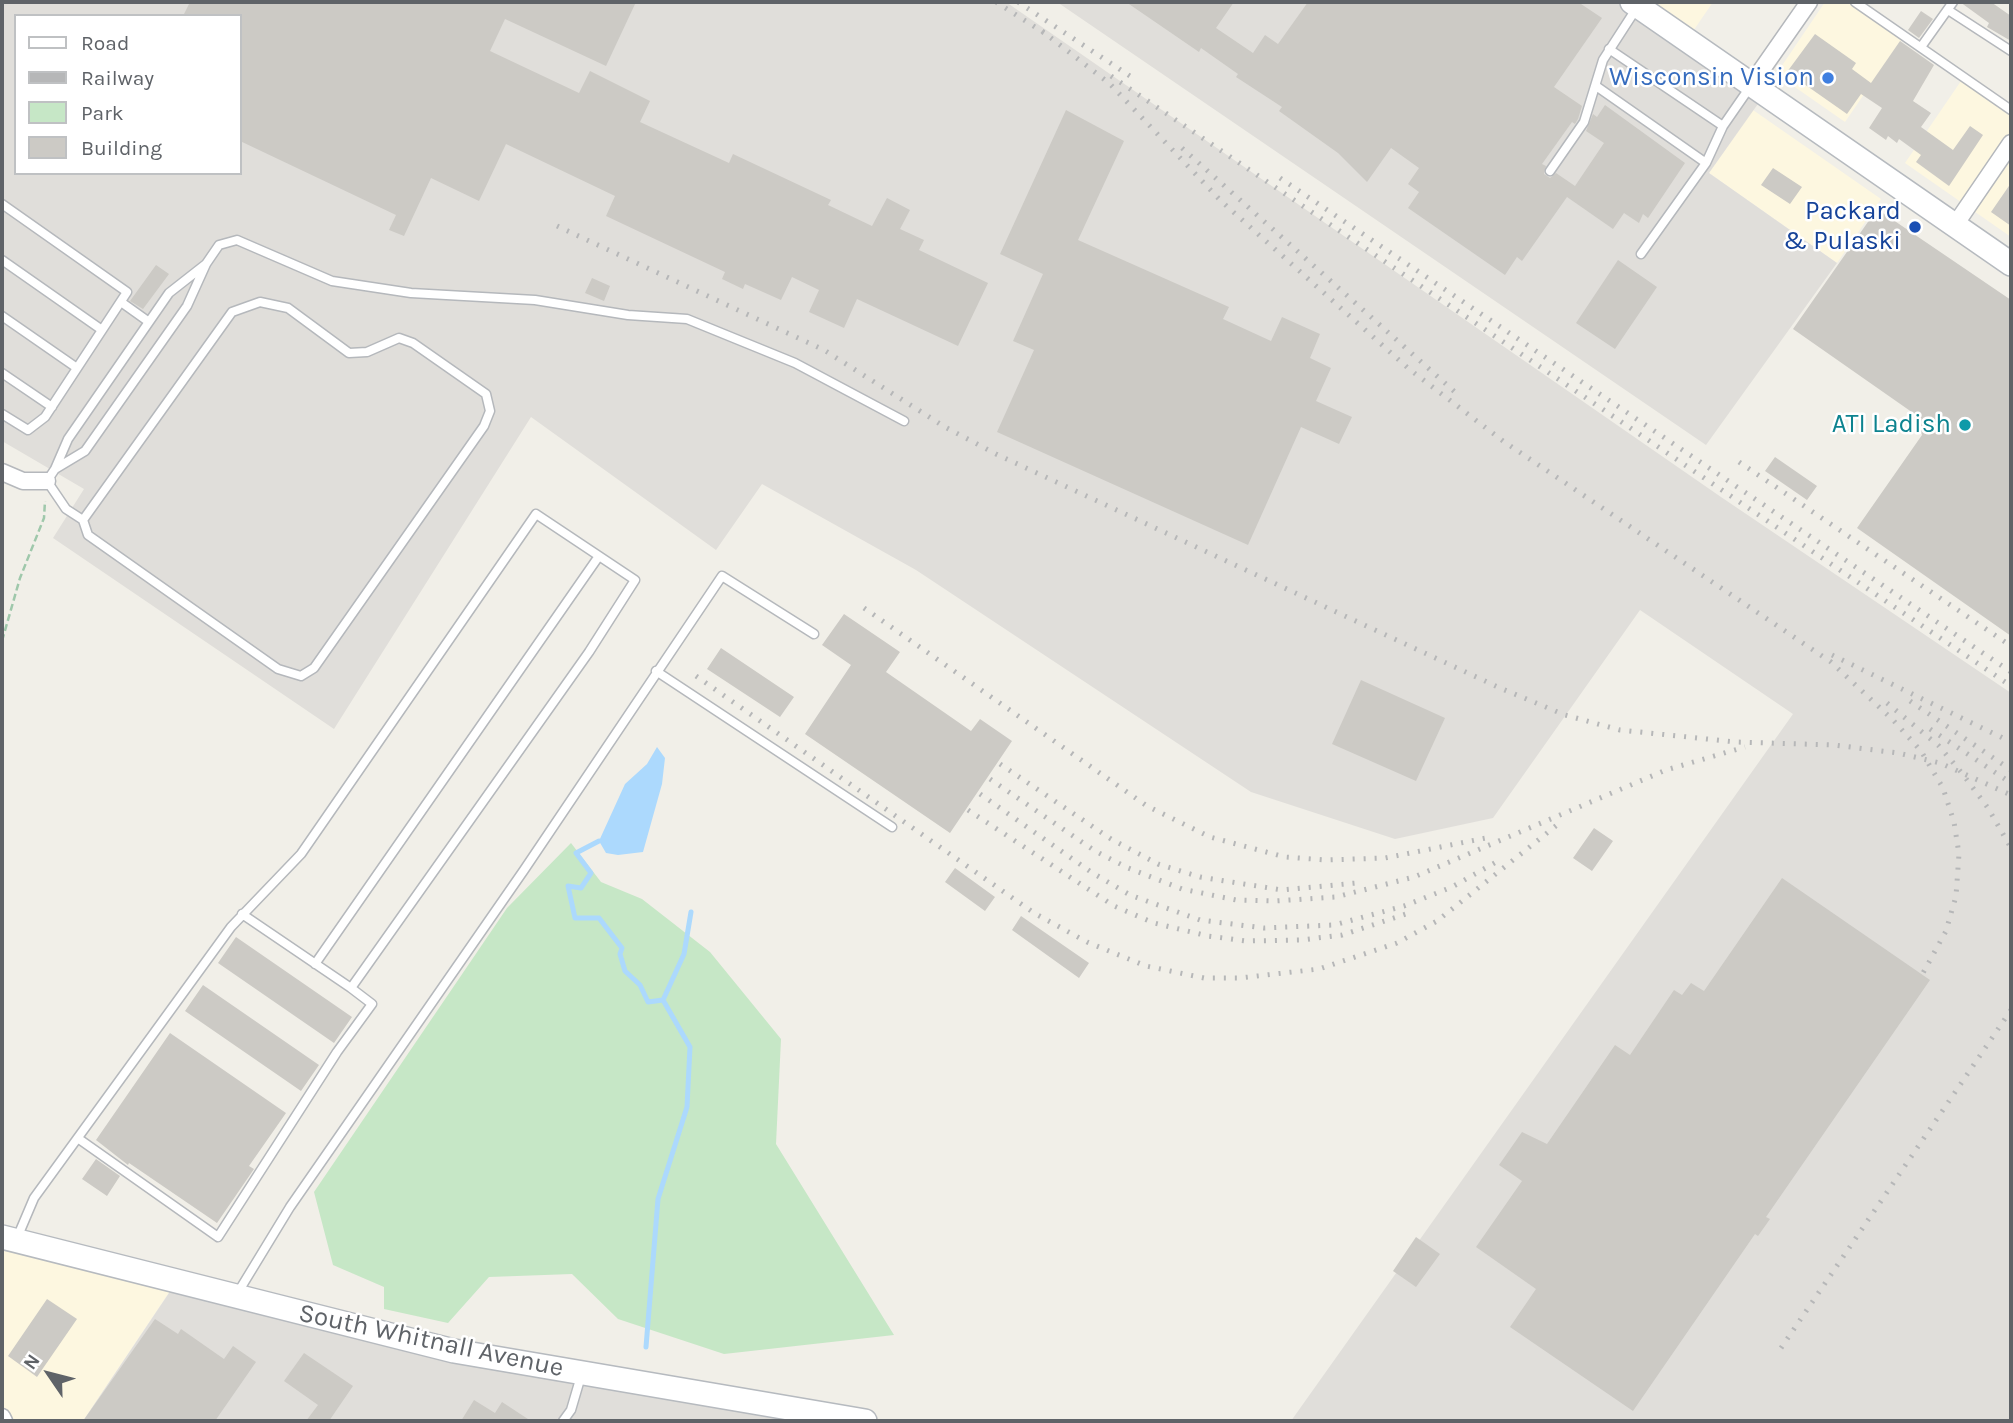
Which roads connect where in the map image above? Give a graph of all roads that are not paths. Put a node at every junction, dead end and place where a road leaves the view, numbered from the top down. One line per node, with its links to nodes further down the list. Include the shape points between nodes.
1 (1809, 2): 8 (street)
2 (1855, 2): 5 (lane)
3 (1635, 4): 6 (lane); 8 (street)
4 (1950, 6): 5 (lane); 7 (lane)
5 (1921, 47): 10 (lane)
6 (1609, 49): 9 (lane); 11 (lane)
7 (2011, 51)
8 (1751, 85): 11 (lane); 16 (street)
9 (1596, 86): 13 (lane); 14 (lane, via 1584,122)
10 (2011, 110)
11 (1723, 126): 13 (lane)
12 (2011, 143): 16 (street)
13 (1706, 163): 17 (lane)
14 (1550, 171)
15 (2, 204): 21 (lane, via 127,292)
16 (1955, 225): 20 (street)
17 (1641, 254)
18 (2, 260): 24 (lane)
19 (205, 264): 23 (lane, via 169,293); 29 (lane, via 219,245 237,240 332,281 411,293 535,300 687,319 795,363); 31 (lane, via 187,306 85,451)
20 (2011, 264)
21 (121, 302): 23 (lane); 24 (lane)
22 (2, 316): 25 (lane)
23 (149, 322): 31 (lane, via 68,439)
24 (102, 330): 25 (lane)
25 (77, 368): 27 (lane)
26 (2, 373): 27 (lane)
27 (52, 407): 28 (lane, via 28,430)
28 (2, 414)
29 (904, 421)
30 (2, 471): 31 (street, via 23,481)
31 (51, 475): 32 (lane, via 66,509)
32 (83, 520): 32 (lane, via 232,312 260,302 288,308 348,353 367,352 399,338 412,343 486,394 490,411 484,426 313,668 301,676 278,668 88,535)
33 (599, 556): 37 (lane, via 536,514 302,853); 38 (lane); 39 (lane, via 635,580)
34 (814, 634): 35 (lane, via 722,576)
35 (656, 671): 36 (lane); 42 (lane, via 290,1207)
36 (892, 827)
37 (242, 914): 38 (lane); 40 (lane)
38 (315, 964): 39 (lane)
39 (351, 988): 40 (lane, via 372,1004 218,1237)
40 (79, 1139): 41 (lane)
41 (9, 1239): 42 (street, South Whitnall Avenue)
42 (236, 1297): 43 (street, South Whitnall Avenue, via 454,1351)
43 (582, 1373): 44 (lane); 45 (street, South Whitnall Avenue)
44 (563, 1421)
45 (865, 1421)

